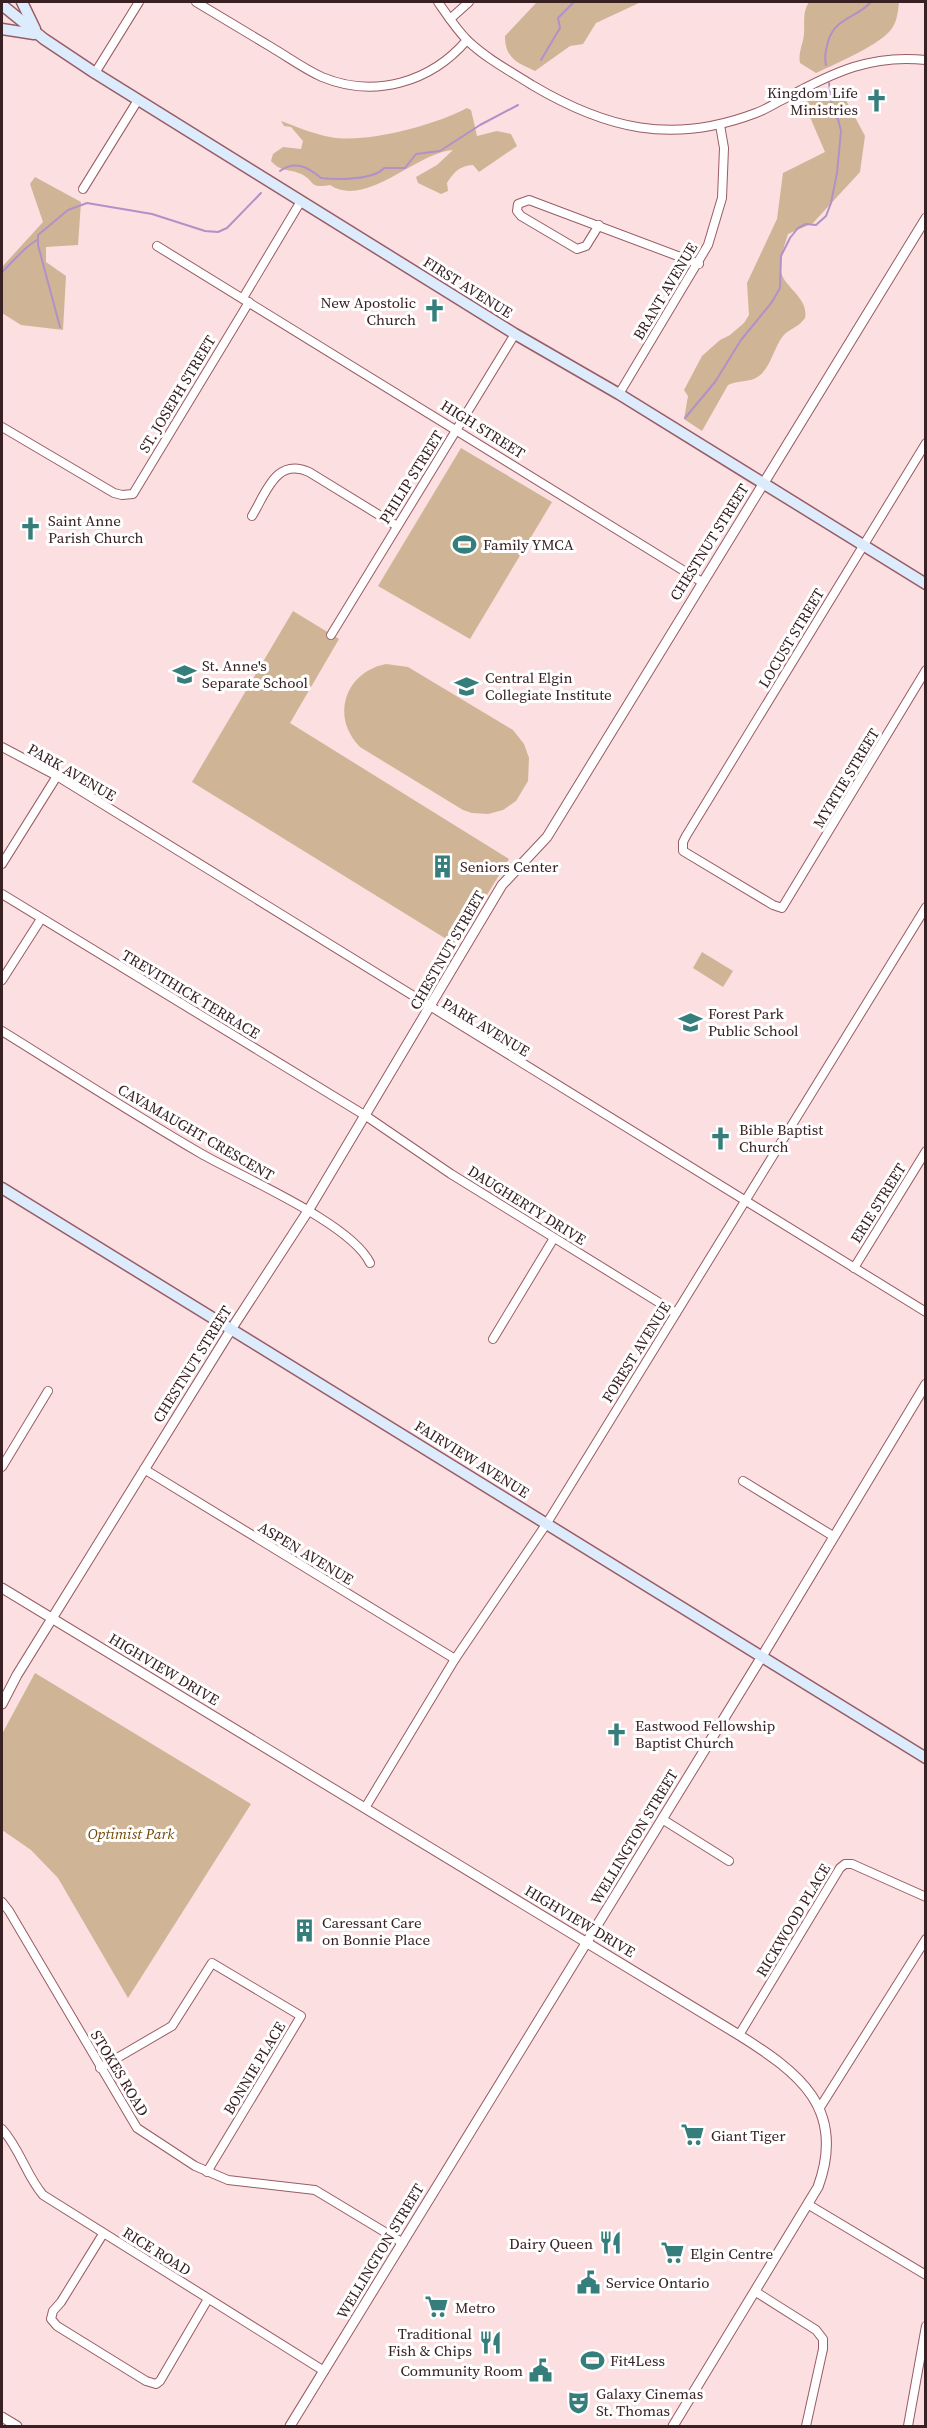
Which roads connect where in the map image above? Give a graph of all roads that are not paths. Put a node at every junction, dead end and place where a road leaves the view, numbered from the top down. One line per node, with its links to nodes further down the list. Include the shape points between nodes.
1 (22, 2): 9 (main road)
2 (138, 2): 12 (street)
3 (196, 2): 10 (street, via 318,75 357,86 412,80 441,64)
4 (438, 2): 7 (street)
5 (469, 2): 7 (street)
6 (2, 5): 9 (main road, FIRST AVENUE)
7 (450, 19): 10 (street)
8 (2, 29): 9 (main road)
9 (38, 34): 12 (main road, FIRST AVENUE)
10 (467, 40): 14 (street, via 561,102 598,118 657,130)
11 (926, 60): 14 (street, via 888,59 846,68 759,112)
12 (95, 73): 13 (main road, FIRST AVENUE)
13 (138, 100): 15 (street); 16 (main road, FIRST AVENUE)
14 (720, 125): 20 (street, BRANT AVENUE, via 724,148 722,198)
15 (83, 189)
16 (301, 201): 21 (street, ST. JOSEPH STREET); 22 (main road, FIRST AVENUE)
17 (926, 218): 27 (street, CHESTNUT STREET)
18 (599, 225): 18 (street, via 529,200 518,204 517,211 522,216 577,249 586,246); 20 (street)
19 (157, 246): 21 (street, HIGH STREET)
20 (699, 264): 23 (street, BRANT AVENUE)
21 (246, 300): 24 (street, ST. JOSEPH STREET, via 134,493 125,495 108,490); 25 (street, HIGH STREET)
22 (516, 334): 23 (main road, FIRST AVENUE); 25 (street, PHILIP STREET)
23 (619, 394): 27 (main road, FIRST AVENUE)
24 (2, 427)
25 (457, 429): 29 (street, PHILIP STREET); 31 (street, HIGH STREET)
26 (926, 443): 30 (street, LOCUST STREET)
27 (763, 483): 30 (main road, FIRST AVENUE); 31 (street, CHESTNUT STREET)
28 (252, 516): 29 (street, via 274,477 295,468 309,472)
29 (397, 526): 33 (street, PHILIP STREET)
30 (862, 546): 32 (main road, FIRST AVENUE); 39 (street, LOCUST STREET, via 682,848 777,907 782,908)
31 (702, 582): 43 (street, CHESTNUT STREET, via 546,837 502,885)
32 (926, 584)
33 (331, 635)
34 (926, 670): 39 (street, MYRTIE STREET)
35 (2, 747): 36 (street, PARK AVENUE)
36 (57, 777): 37 (street); 43 (street, PARK AVENUE)
37 (2, 864)
38 (2, 894): 41 (street, TREVITHICK TERRACE)
39 (789, 899)
40 (926, 908): 48 (street, FOREST AVENUE)
41 (41, 919): 42 (street); 45 (street, TREVITHICK TERRACE)
42 (2, 980)
43 (430, 1008): 45 (street, CHESTNUT STREET); 48 (street, PARK AVENUE)
44 (2, 1031): 49 (street, CAVAMAUGHT CRESCENT, via 198,1152)
45 (366, 1116): 49 (street, CHESTNUT STREET); 50 (street, DAUGHERTY DRIVE)
46 (926, 1151): 52 (street, ERIE STREET)
47 (2, 1188): 55 (main road, FAIRVIEW AVENUE)
48 (746, 1202): 52 (street, PARK AVENUE); 54 (street, FOREST AVENUE)
49 (308, 1211): 51 (street, CAVAMAUGHT CRESCENT, via 355,1241); 55 (street, CHESTNUT STREET)
50 (554, 1238): 54 (street, DAUGHERTY DRIVE); 56 (street)
51 (370, 1263)
52 (854, 1268): 53 (street, PARK AVENUE)
53 (926, 1312)
54 (676, 1313): 62 (street, FOREST AVENUE)
55 (232, 1329): 60 (street, CHESTNUT STREET); 62 (main road, FAIRVIEW AVENUE)
56 (493, 1339)
57 (926, 1384): 63 (street, WELLINGTON STREET)
58 (48, 1391): 59 (street)
59 (2, 1467)
60 (144, 1469): 65 (street, CHESTNUT STREET); 67 (street, ASPEN AVENUE)
61 (743, 1481): 63 (street)
62 (547, 1523): 66 (main road, FAIRVIEW AVENUE); 67 (street, FOREST AVENUE)
63 (833, 1536): 66 (street, WELLINGTON STREET)
64 (2, 1588): 65 (street, HIGHVIEW DRIVE)
65 (51, 1618): 68 (street, CHESTNUT STREET); 70 (street, HIGHVIEW DRIVE)
66 (761, 1658): 69 (main road, FAIRVIEW AVENUE); 71 (street, WELLINGTON STREET)
67 (455, 1659): 70 (street, FOREST AVENUE)
68 (2, 1704)
69 (926, 1758)
70 (365, 1808): 76 (street, HIGHVIEW DRIVE)
71 (662, 1819): 72 (street); 76 (street, WELLINGTON STREET)
72 (729, 1861)
73 (926, 1897): 77 (street, RICKWOOD PLACE, via 845,1864)
74 (2, 1902): 78 (street, STOKES ROAD)
75 (926, 1939): 79 (street)
76 (587, 1942): 77 (street, HIGHVIEW DRIVE); 84 (street, WELLINGTON STREET)
77 (739, 2035): 79 (street, HIGHVIEW DRIVE, via 792,2070)
78 (100, 2068): 81 (street, STOKES ROAD, via 137,2128); 81 (street, BONNIE PLACE, via 172,2026 212,1963 301,2016)
79 (819, 2109): 82 (street, HIGHVIEW DRIVE, via 825,2161)
80 (2, 2129): 83 (street, RICE ROAD, via 18,2149 29,2176 43,2195)
81 (207, 2172): 84 (street, STOKES ROAD, via 228,2180 315,2190)
82 (809, 2205): 85 (street); 86 (street, HIGHVIEW DRIVE)
83 (103, 2234): 87 (street, RICE ROAD); 87 (street, via 53,2311 51,2319 57,2326 156,2384)
84 (403, 2243): 89 (street, WELLINGTON STREET)
85 (926, 2276)
86 (756, 2292): 93 (street, HIGHVIEW DRIVE); 94 (street, via 816,2330 823,2339)
87 (208, 2299): 89 (street, RICE ROAD)
88 (926, 2326): 95 (street)
89 (324, 2371): 92 (street, WELLINGTON STREET)
90 (2, 2417): 91 (street)
91 (17, 2427)
92 (290, 2427)
93 (673, 2427)
94 (806, 2427)
95 (908, 2427)

